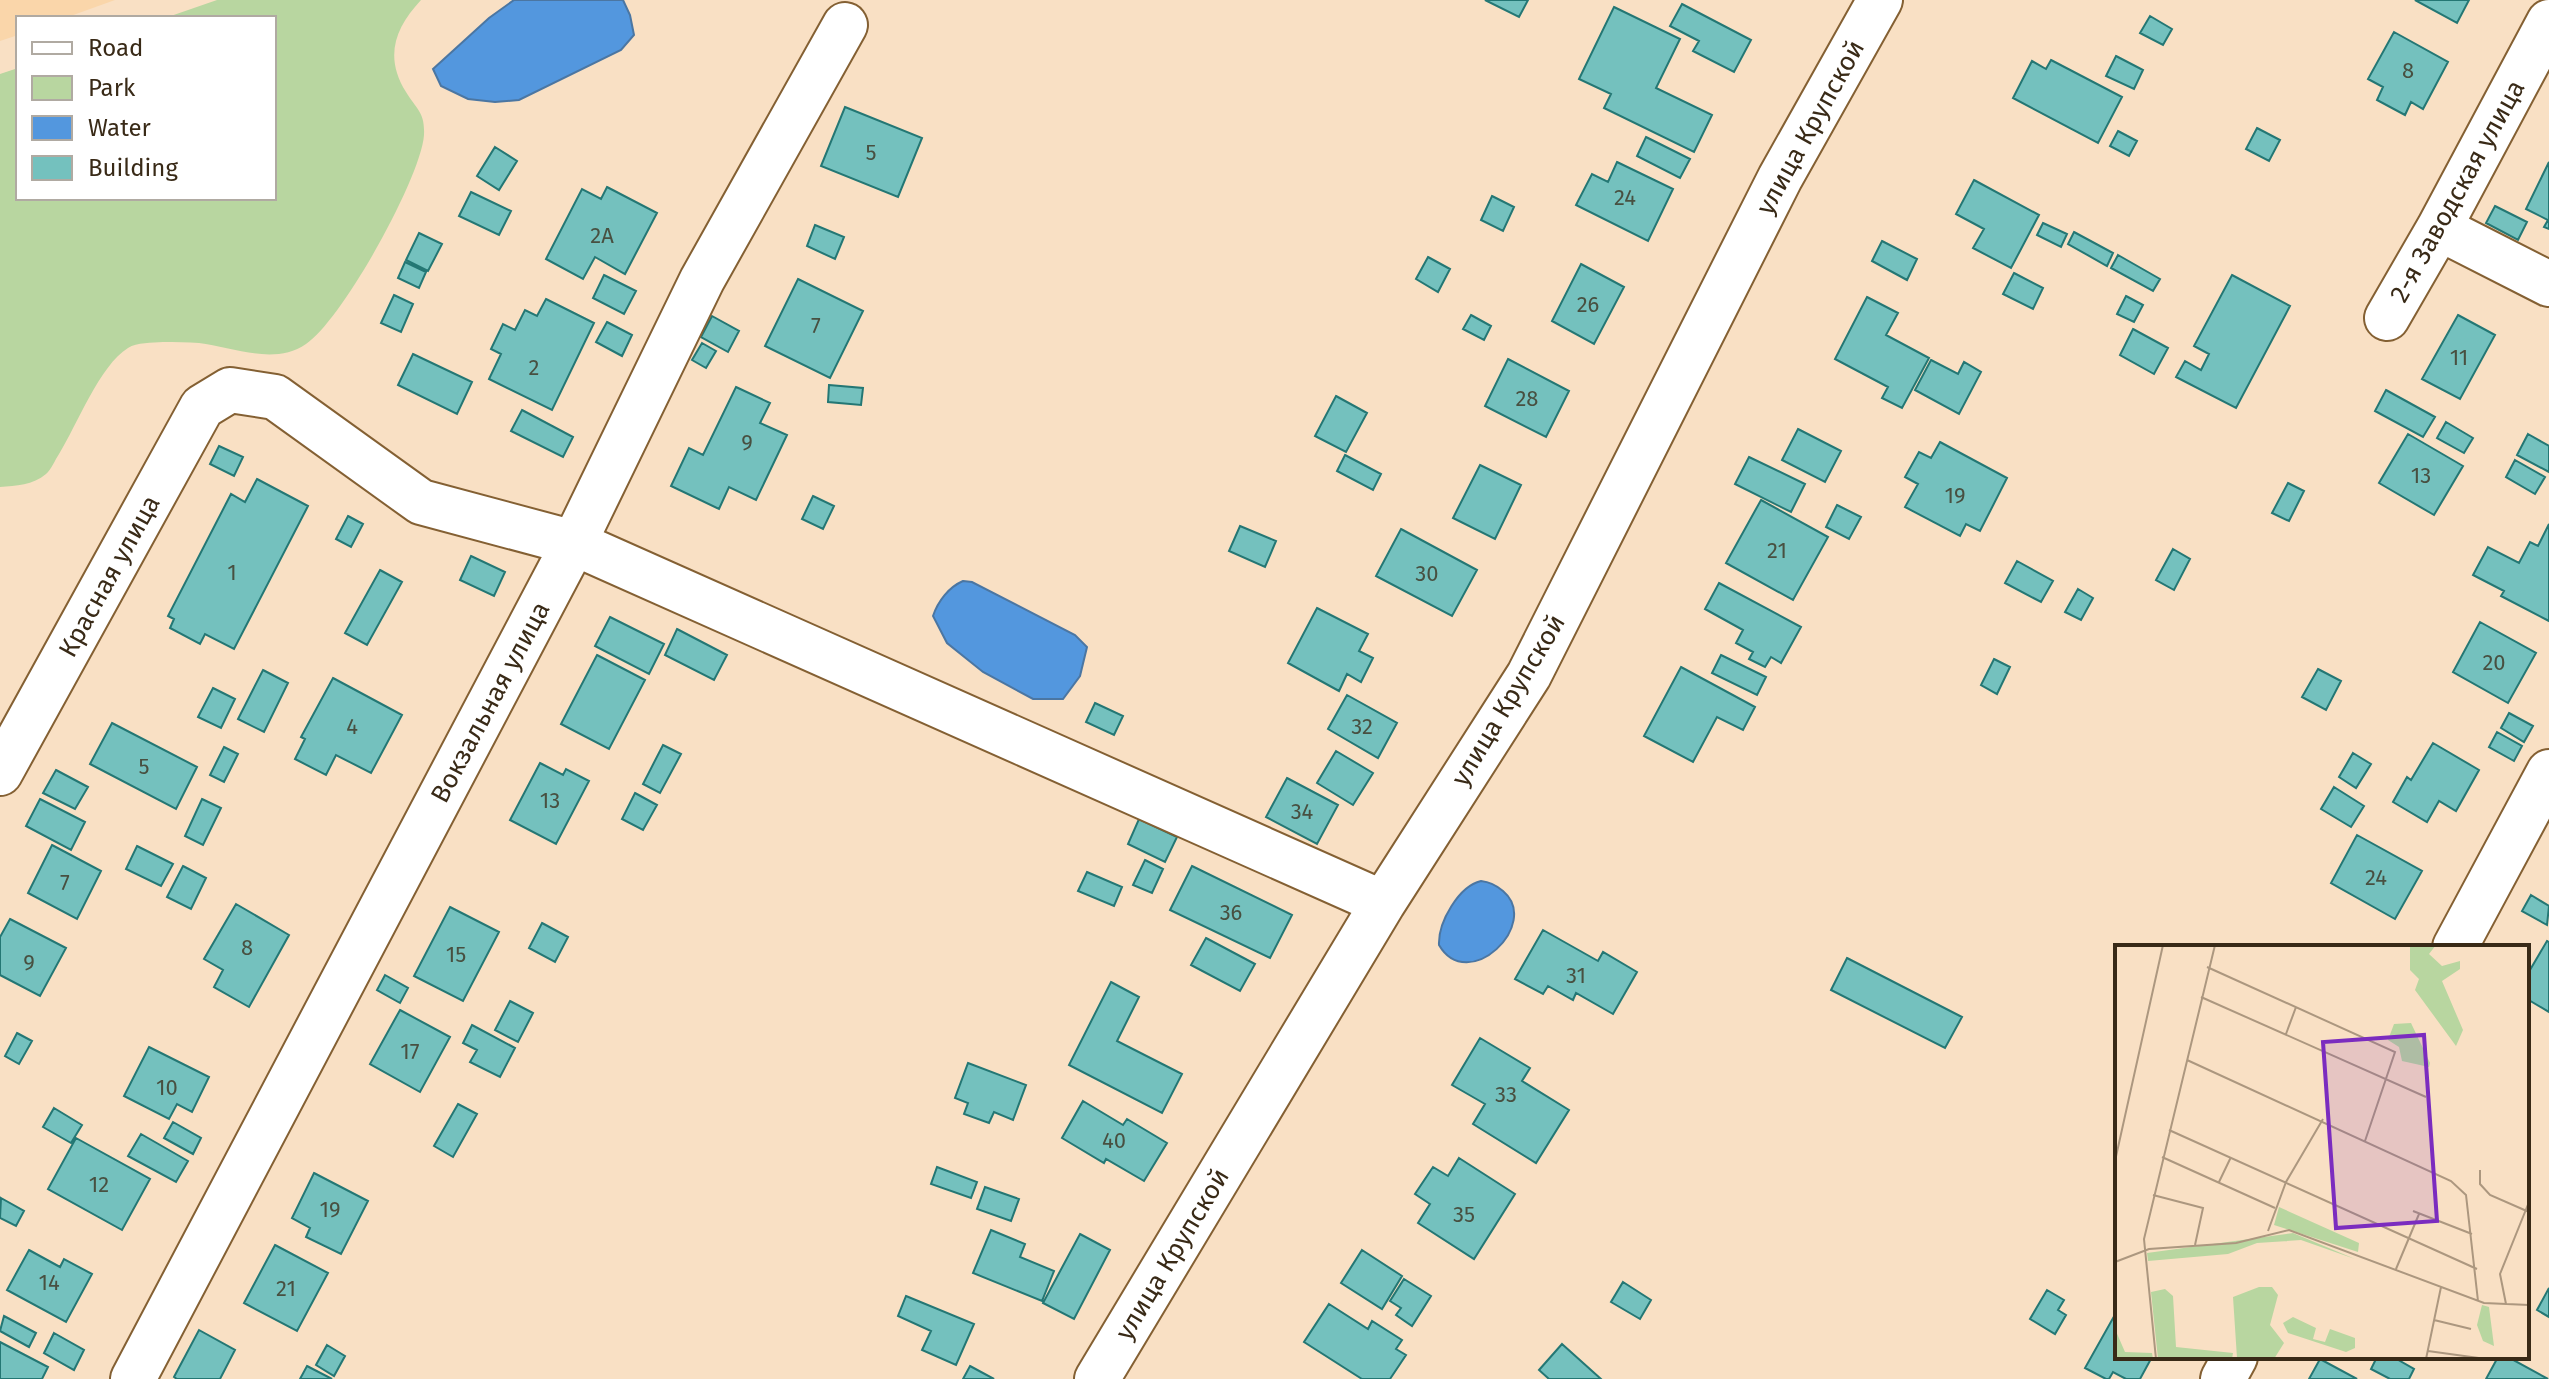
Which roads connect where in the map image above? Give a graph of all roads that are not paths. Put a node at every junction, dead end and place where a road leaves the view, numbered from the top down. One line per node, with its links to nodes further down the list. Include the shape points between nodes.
1 (1880, 0): 10 (street, улица Крупской, via 1780,178 1529,675)
2 (2549, 22): 4 (street, 2-я Заводская улица)
3 (845, 25): 7 (street, Вокзальная улица, via 702,280)
4 (2439, 228): 5 (street); 6 (street, 2-я Заводская улица)
5 (2549, 284)
6 (2387, 318)
7 (574, 543): 9 (street, Красная улица, via 421,502 275,397 230,390 202,407); 10 (street); 13 (street, Вокзальная улица)
8 (2549, 772): 11 (street)
9 (0, 773)
10 (1383, 903): 14 (street, улица Крупской)
11 (2456, 945)
12 (2234, 1359): 15 (street)
13 (133, 1379)
14 (1097, 1379)
15 (2223, 1379)

